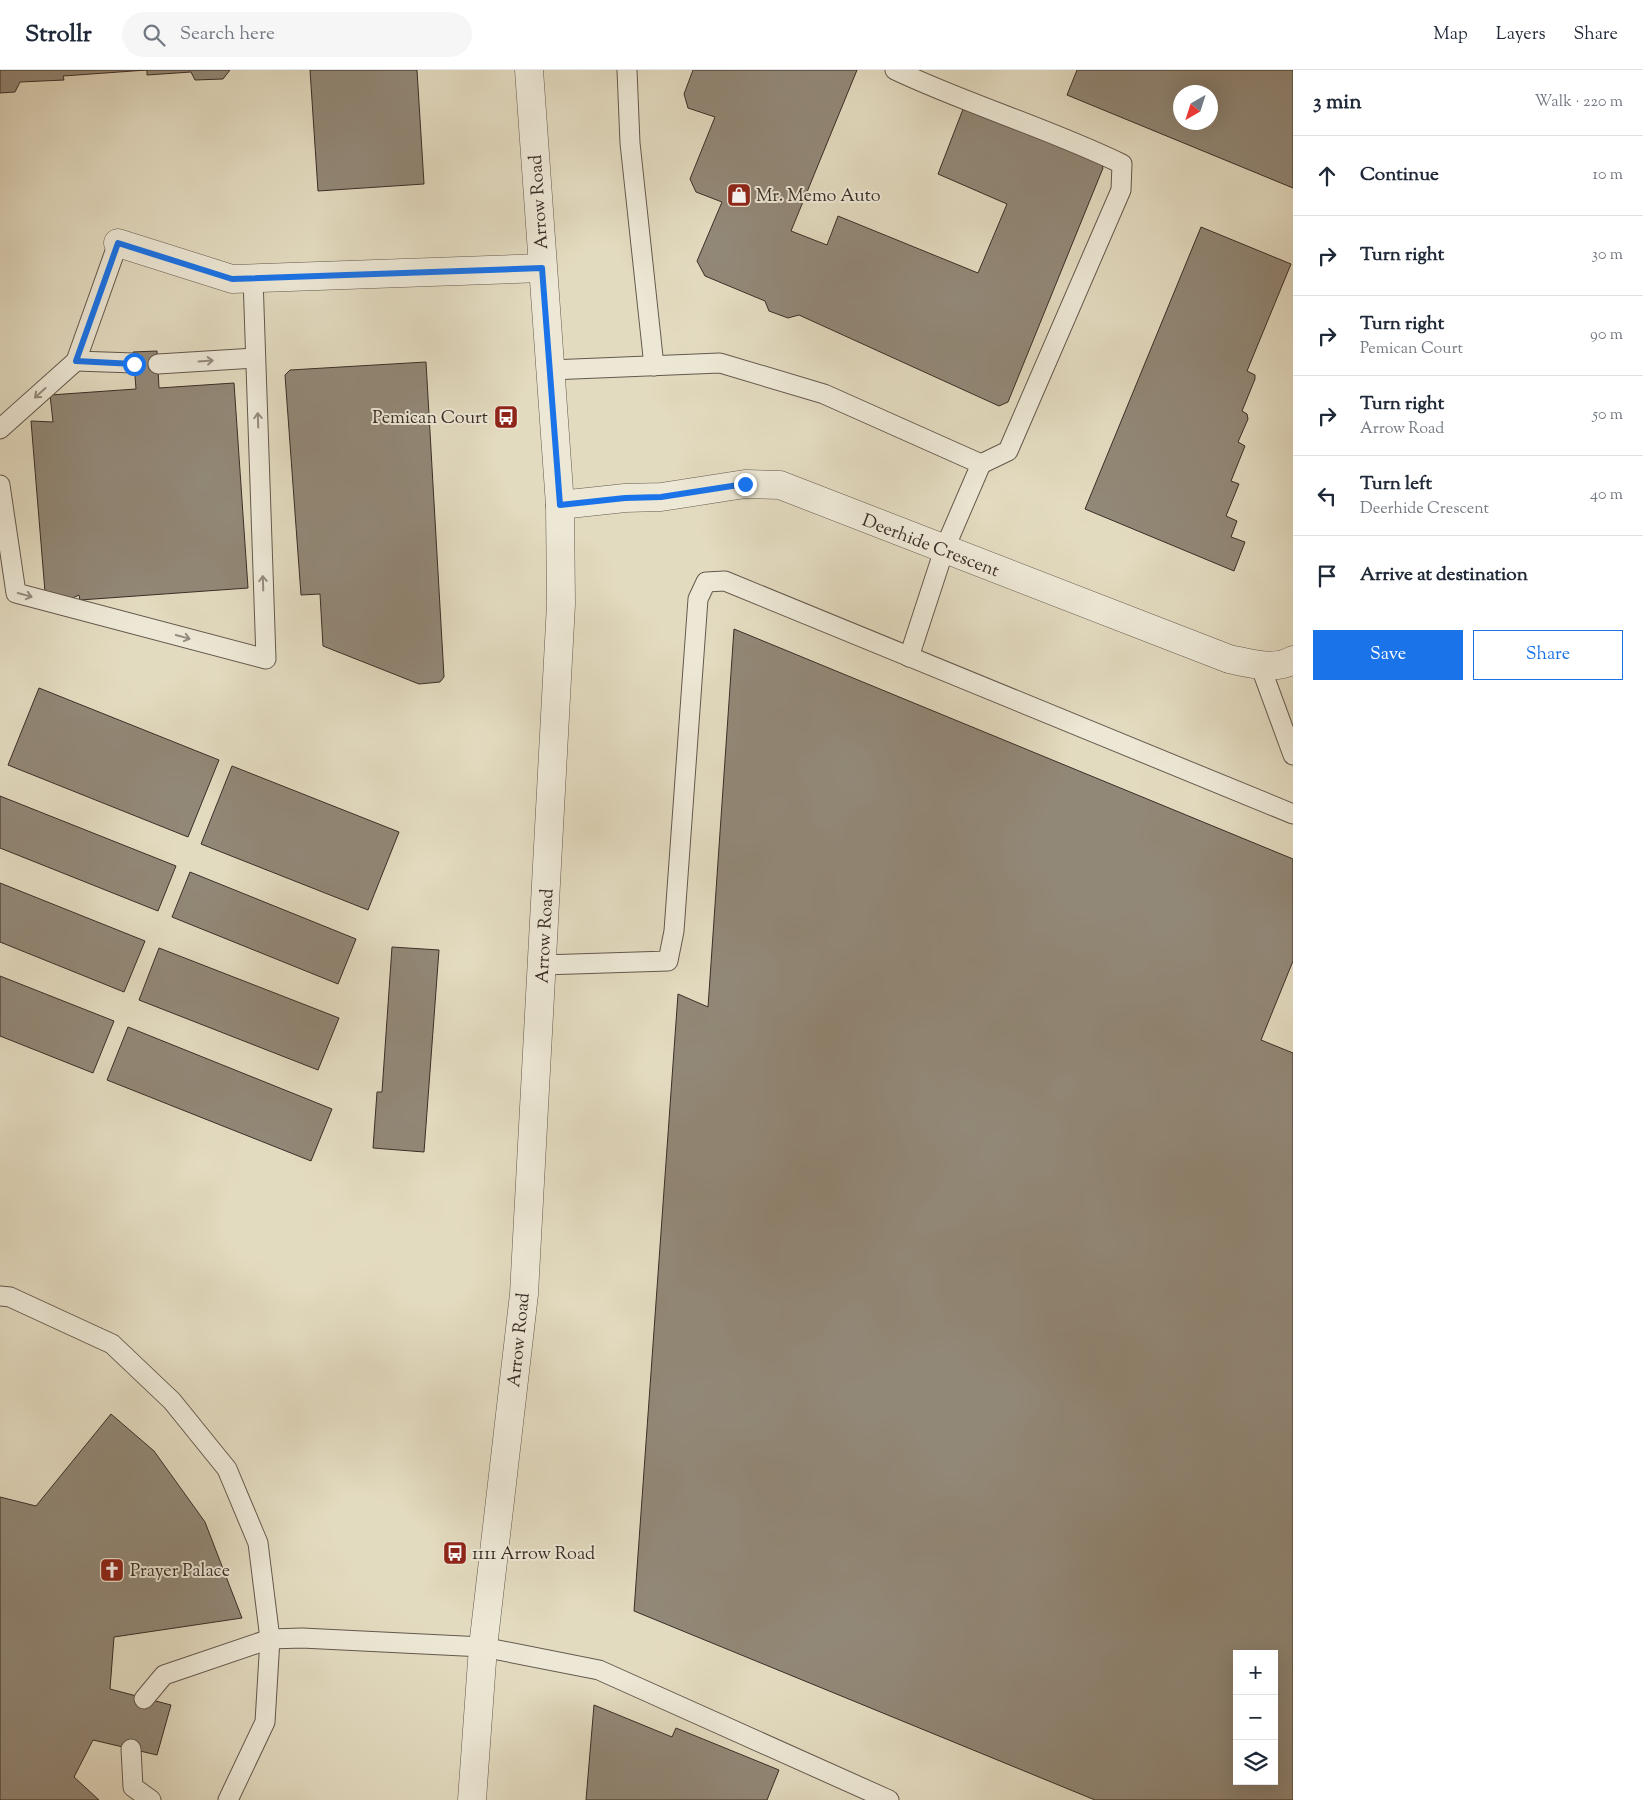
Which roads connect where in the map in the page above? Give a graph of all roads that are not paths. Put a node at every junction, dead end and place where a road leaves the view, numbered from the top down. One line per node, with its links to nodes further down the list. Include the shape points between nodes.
1 (529, 70): 5 (street, Arrow Road)
2 (627, 70): 11 (lane, via 630,143)
3 (895, 70): 14 (lane, via 935,89 1086,146 1122,164 1121,190 1008,451)
4 (118, 243): 6 (street, via 232,279); 8 (lane)
5 (542, 268): 6 (street); 12 (street, Arrow Road)
6 (253, 278): 7 (lane)
7 (255, 358): 10 (lane, one-way to 7); 15 (lane, one-way to 7, via 16,593 266,659)
8 (76, 361): 9 (lane); 13 (lane, one-way to 13)
9 (134, 364)
10 (158, 364)
11 (654, 366): 12 (lane); 14 (lane, via 720,363 815,391)
12 (550, 370): 16 (street, Arrow Road)
13 (0, 429)
14 (982, 464): 17 (lane)
15 (0, 485)
16 (560, 505): 17 (street, Deerhide Crescent, via 661,497 745,484 780,485); 23 (street, Arrow Road, via 561,604)
17 (944, 550): 18 (lane); 20 (street, Deerhide Crescent, via 1229,659)
18 (909, 657): 22 (lane); 23 (lane, via 725,581 706,582 698,599 674,931 668,961)
19 (1293, 660): 20 (street, Deerhide Crescent, via 1287,664)
20 (1260, 665): 21 (lane)
21 (1293, 755)
22 (1293, 814)
23 (542, 965): 26 (street, Arrow Road, via 524,1294)
24 (0, 1296): 25 (lane, via 10,1297 112,1344 172,1401 227,1470 258,1544)
25 (270, 1639): 26 (lane); 27 (lane, via 164,1675); 30 (lane, via 265,1722)
26 (483, 1647): 31 (street, Arrow Road); 32 (lane, via 599,1670)
27 (144, 1698)
28 (131, 1749): 29 (lane, via 132,1788)
29 (151, 1800)
30 (228, 1800)
31 (472, 1800)
32 (889, 1800)

